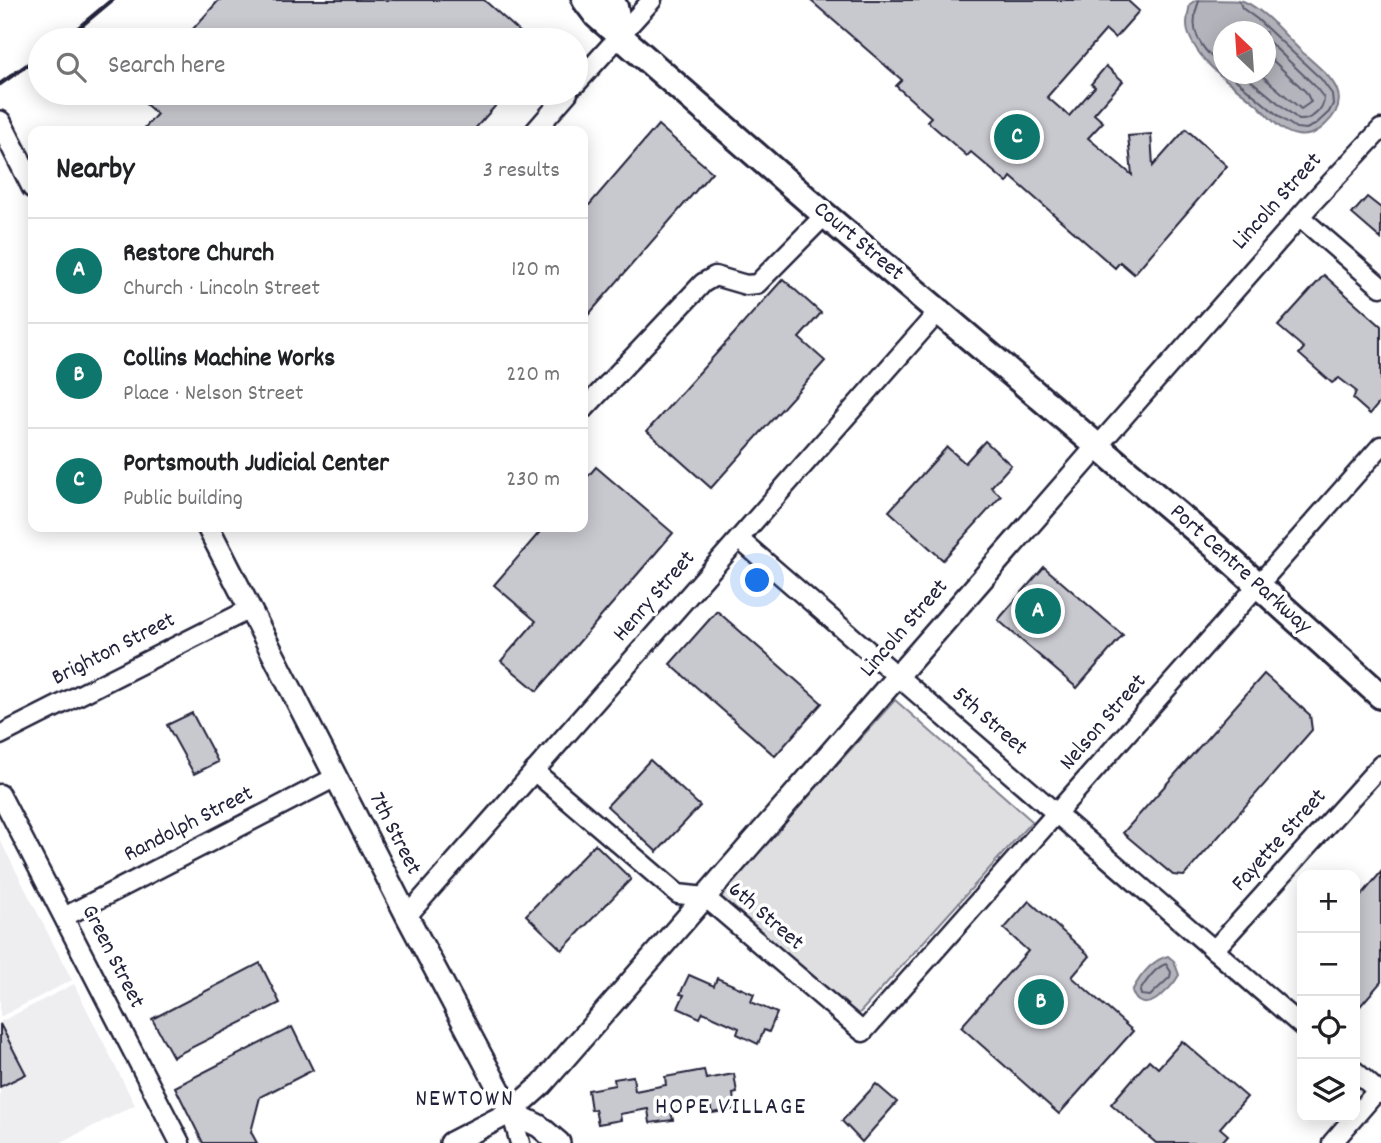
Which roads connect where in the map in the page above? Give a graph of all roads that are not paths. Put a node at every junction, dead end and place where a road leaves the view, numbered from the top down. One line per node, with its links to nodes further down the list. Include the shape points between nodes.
1 (585, 0): 4 (main road, Court Street)
2 (610, 0): 4 (main road)
3 (652, 0): 4 (street)
4 (621, 35): 5 (street); 11 (main road, Court Street)
5 (588, 71)
6 (558, 105): 8 (street)
7 (0, 122): 10 (street)
8 (539, 126)
9 (1381, 129): 12 (street, Lincoln Street)
10 (28, 177)
11 (825, 215): 14 (main road, Court Street); 15 (street, via 757,284 715,276 703,283)
12 (1300, 217): 13 (street); 16 (street, Lincoln Street)
13 (1381, 287)
14 (939, 311): 16 (main road, Court Street); 19 (street, Henry Street)
15 (588, 405)
16 (1098, 446): 20 (main road, Port Centre Parkway); 22 (street, Lincoln Street)
17 (1381, 446): 20 (street, Nelson Street)
18 (211, 532): 21 (street, 7th Street)
19 (739, 539): 22 (street, 5th Street); 26 (street, Henry Street)
20 (1257, 586): 23 (main road, Port Centre Parkway); 29 (street, Nelson Street)
21 (250, 609): 24 (street, Brighton Street); 27 (street, 7th Street)
22 (898, 677): 29 (street, 5th Street); 30 (street, Lincoln Street)
23 (1381, 696)
24 (0, 736)
25 (1381, 765): 33 (street, Fayette Street)
26 (534, 771): 30 (street, 6th Street, via 678,894); 31 (street, Henry Street)
27 (336, 777): 31 (street, 7th Street); 32 (street, Randolph Street)
28 (0, 794): 32 (street, Green Street)
29 (1056, 813): 33 (street, 5th Street); 35 (street, Nelson Street)
30 (705, 897): 35 (street, 6th Street); 38 (street, Lincoln Street, via 542,1084)
31 (407, 916): 38 (street, 7th Street)
32 (64, 917): 39 (street, Green Street)
33 (1214, 950): 34 (street, 5th Street)
34 (1297, 1022)
35 (863, 1032)
36 (1360, 1075): 37 (street)
37 (1379, 1092): 43 (street)
38 (510, 1112): 40 (street, Lincoln Street); 41 (street); 42 (street)
39 (180, 1143)
40 (451, 1143)
41 (520, 1143)
42 (558, 1143)
43 (1332, 1143)

